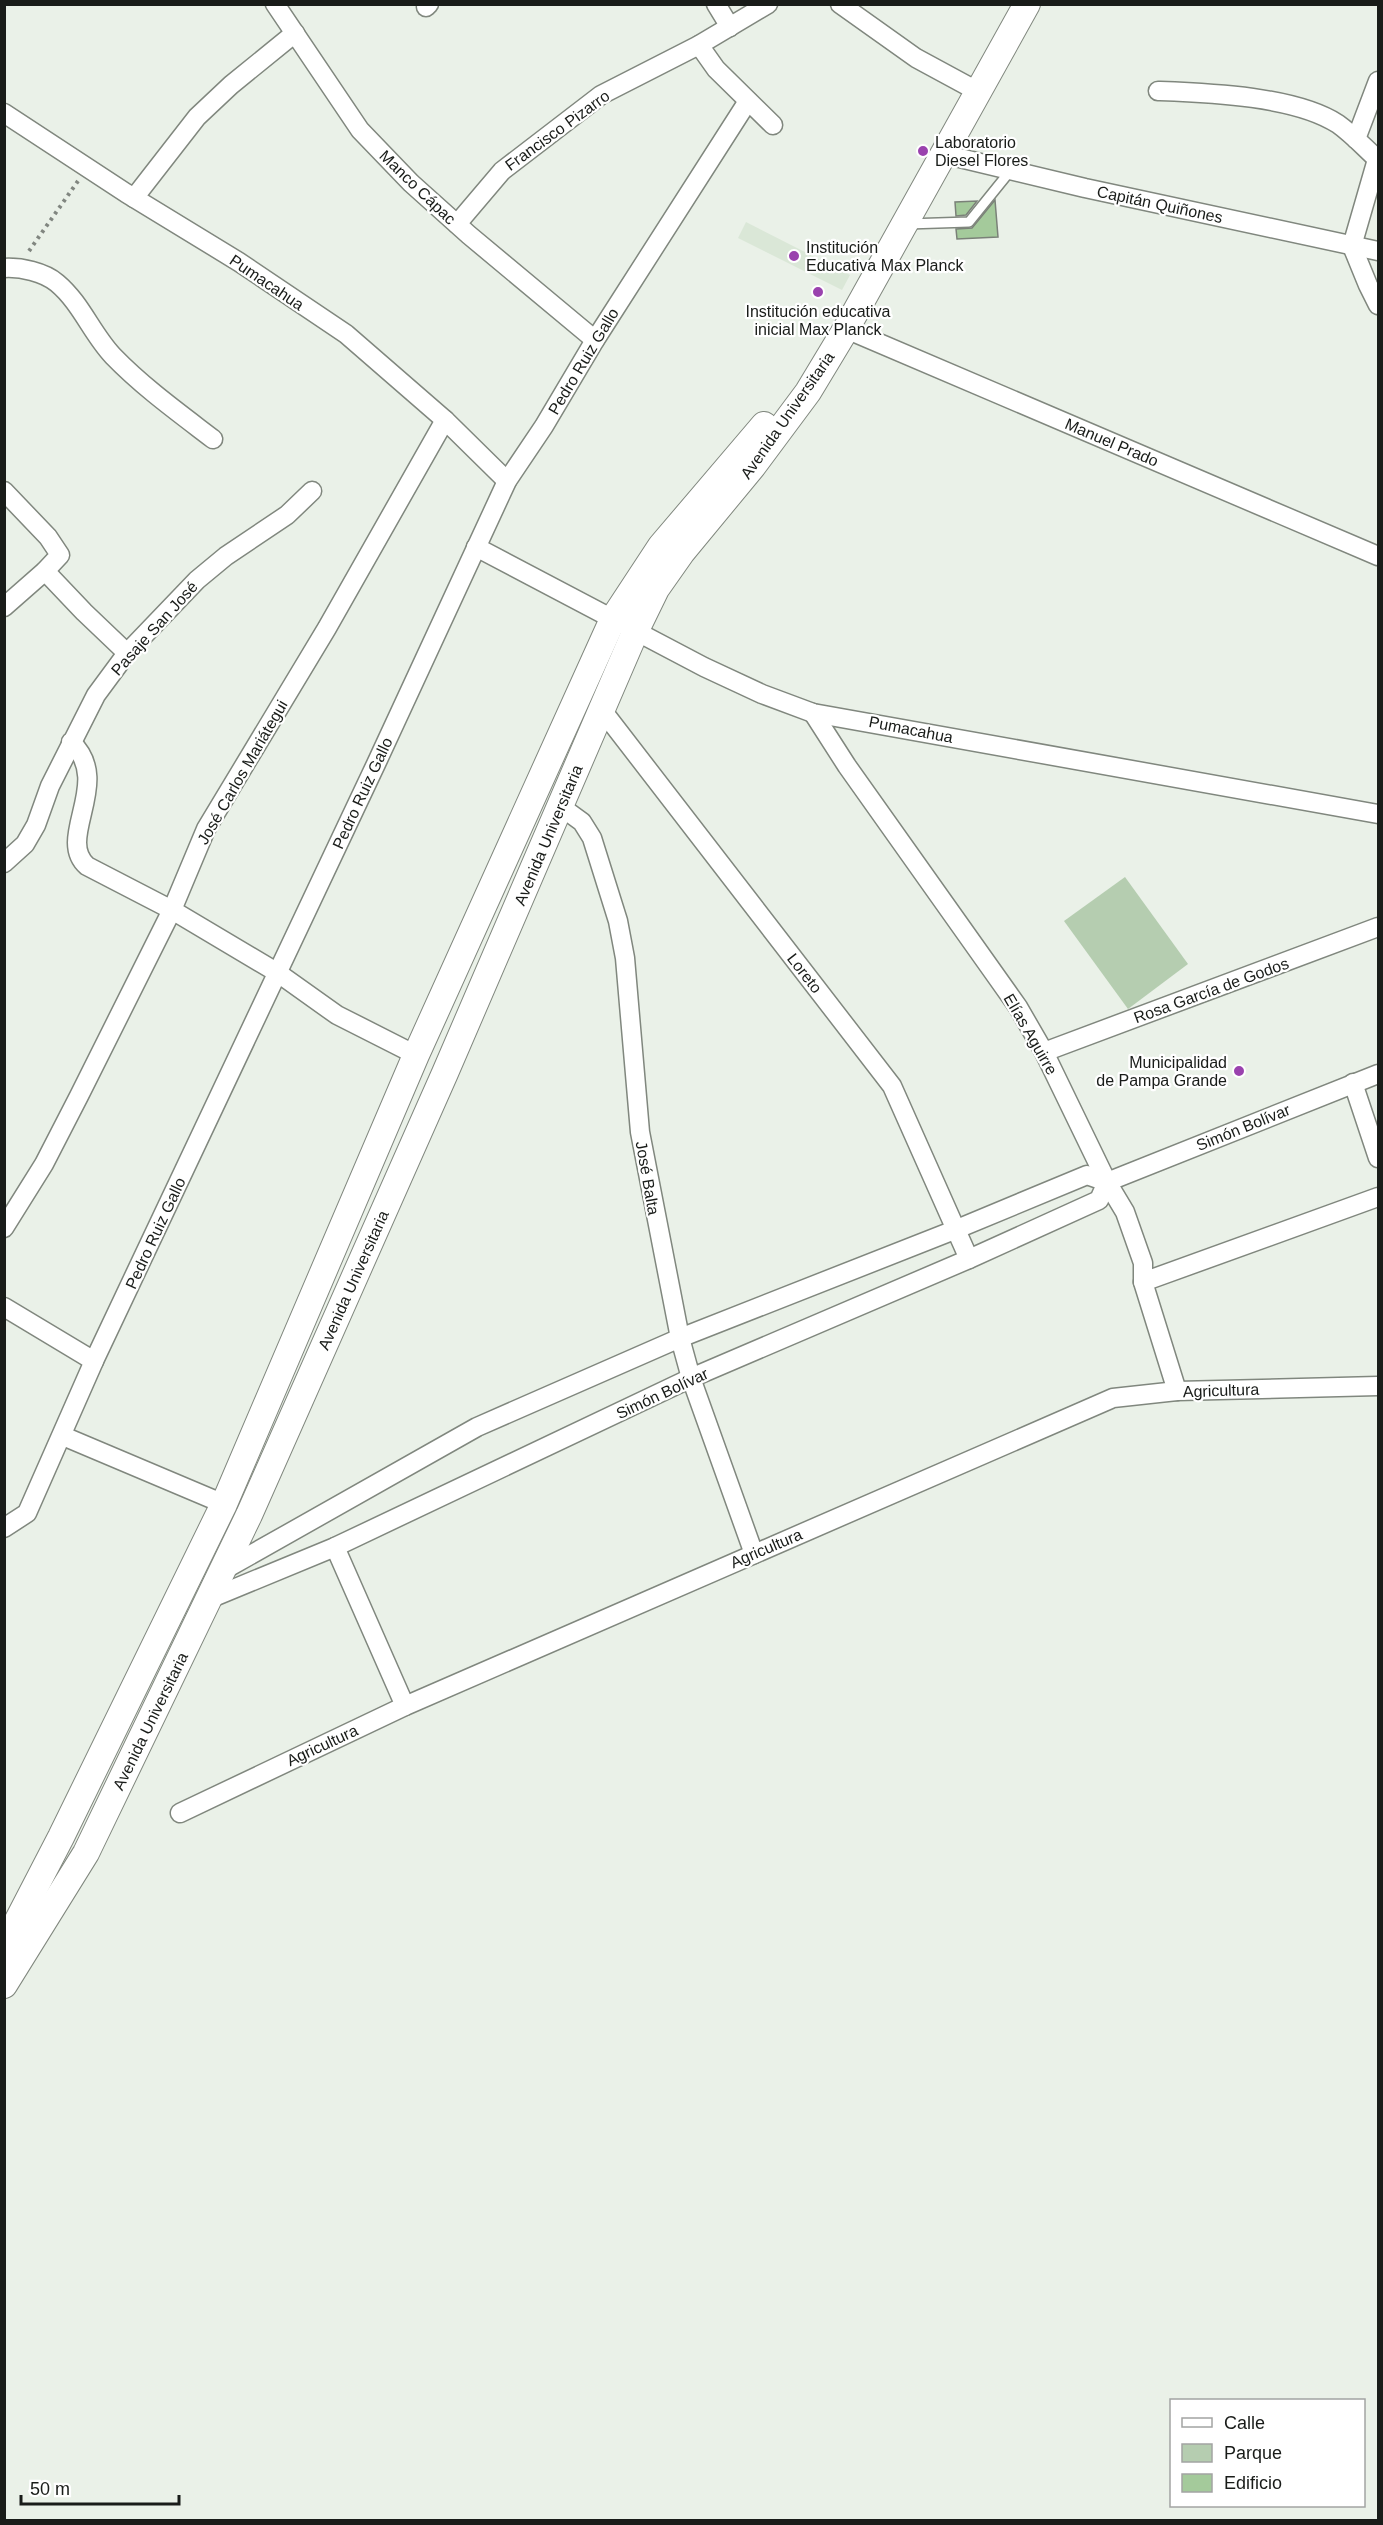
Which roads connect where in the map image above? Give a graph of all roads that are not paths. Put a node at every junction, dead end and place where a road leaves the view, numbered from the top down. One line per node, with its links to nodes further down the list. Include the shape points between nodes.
1 (275, 4): 7 (street, Manco Cápac)
2 (716, 4): 6 (street)
3 (768, 4): 6 (street, Francisco Pizarro)
4 (840, 4): 10 (street, via 916,58)
5 (1027, 4): 10 (main road)
6 (730, 27): 8 (street, Francisco Pizarro)
7 (295, 33): 19 (street, via 197,117); 20 (street, Manco Cápac, via 360,130)
8 (699, 45): 12 (street, via 716,69); 20 (street, Francisco Pizarro, via 602,95 561,124 502,171)
9 (1378, 81): 15 (street)
10 (977, 91): 16 (main road)
11 (1158, 91): 15 (street, via 1290,105 1339,125)
12 (748, 101): 14 (street); 27 (street, Pedro Ruiz Gallo)
13 (4, 113): 19 (street, Pumacahua)
14 (773, 125)
15 (1356, 140): 17 (street)
16 (943, 154): 18 (street, Capitán Quiñones); 21 (main road)
17 (1377, 157): 22 (street)
18 (1011, 170): 21 (lane, via 969,222); 22 (street, Capitán Quiñones)
19 (134, 198): 28 (street, Pumacahua, via 346,334)
20 (457, 224): 27 (street, Manco Cápac)
21 (904, 224): 26 (main road)
22 (1352, 246): 23 (street, Capitán Quiñones); 25 (street)
23 (1378, 251)
24 (10, 268): 29 (street, via 32,271 55,281 70,295 112,356)
25 (1378, 305)
26 (846, 329): 34 (street, Manuel Prado); 37 (main road, Avenida Universitaria, via 662,546); 38 (main road, Avenida Universitaria, via 808,392 656,589)
27 (595, 340): 30 (street, Pedro Ruiz Gallo)
28 (445, 420): 30 (street, Pumacahua); 46 (street, José Carlos Mariátegui, via 327,628 206,829)
29 (213, 439)
30 (507, 481): 33 (street, Pedro Ruiz Gallo)
31 (4, 491): 35 (street, via 60,555)
32 (312, 491): 39 (street, Pasaje San José, via 287,515 197,580)
33 (476, 547): 37 (street, Pumacahua); 48 (street, Pedro Ruiz Gallo)
34 (1378, 556)
35 (45, 571): 36 (street); 39 (street)
36 (5, 607)
37 (613, 619): 38 (street, Pumacahua); 50 (main road, Avenida Universitaria)
38 (636, 630): 40 (main road, Avenida Universitaria); 41 (street, Pumacahua, via 762,694)
39 (127, 653): 42 (street, Pasaje San José, via 96,695)
40 (602, 710): 43 (main road, Avenida Universitaria); 57 (street, Loreto, via 892,1086)
41 (813, 712): 44 (street, Pumacahua); 49 (street, Elías Aguirre, via 1018,1007)
42 (71, 742): 45 (street, Pasaje San José, via 36,825 25,844); 46 (street, via 81,752 89,786 79,828 80,859)
43 (560, 806): 61 (street, José Balta, via 582,822 592,838 618,921 625,958 640,1132); 71 (main road, Avenida Universitaria)
44 (1378, 814)
45 (4, 863)
46 (172, 910): 48 (street); 56 (street, José Carlos Mariátegui, via 44,1164)
47 (1378, 927): 49 (street, Rosa García de Godos)
48 (278, 973): 50 (street, via 337,1015); 62 (street, Pedro Ruiz Gallo)
49 (1044, 1052): 54 (street, Elías Aguirre)
50 (416, 1055): 67 (main road, Avenida Universitaria)
51 (1378, 1074): 52 (street, Simón Bolívar)
52 (1353, 1083): 53 (street); 54 (street, Simón Bolívar)
53 (1378, 1158)
54 (1107, 1182): 57 (street, Simón Bolívar, via 1087,1175); 58 (street, Simón Bolívar, via 1099,1200); 59 (street, Elías Aguirre, via 1125,1212 1143,1263)
55 (1378, 1197): 59 (street)
56 (4, 1228)
57 (957, 1230): 58 (street, Loreto); 61 (street, Simón Bolívar)
58 (969, 1259): 63 (street, Simón Bolívar)
59 (1143, 1282): 65 (street, Elías Aguirre)
60 (4, 1307): 62 (street)
61 (680, 1338): 63 (street, José Balta); 71 (street, Simón Bolívar, via 477,1427)
62 (94, 1361): 66 (street, Pedro Ruiz Gallo)
63 (691, 1378): 69 (street, Simón Bolívar); 70 (street, José Balta)
64 (1378, 1386): 65 (street, Agricultura)
65 (1177, 1391): 70 (street, Agricultura, via 1113,1398)
66 (63, 1436): 67 (street); 68 (street, Pedro Ruiz Gallo, via 27,1513)
67 (224, 1504): 75 (main road, Avenida Universitaria)
68 (5, 1526)
69 (335, 1547): 72 (street, Simón Bolívar); 73 (street)
70 (754, 1554): 73 (street, Agricultura)
71 (222, 1571): 72 (main road, Avenida Universitaria)
72 (209, 1599): 76 (main road, Avenida Universitaria, via 86,1853)
73 (405, 1706): 74 (street, Agricultura)
74 (180, 1813)
75 (4, 1947)
76 (4, 1985)

